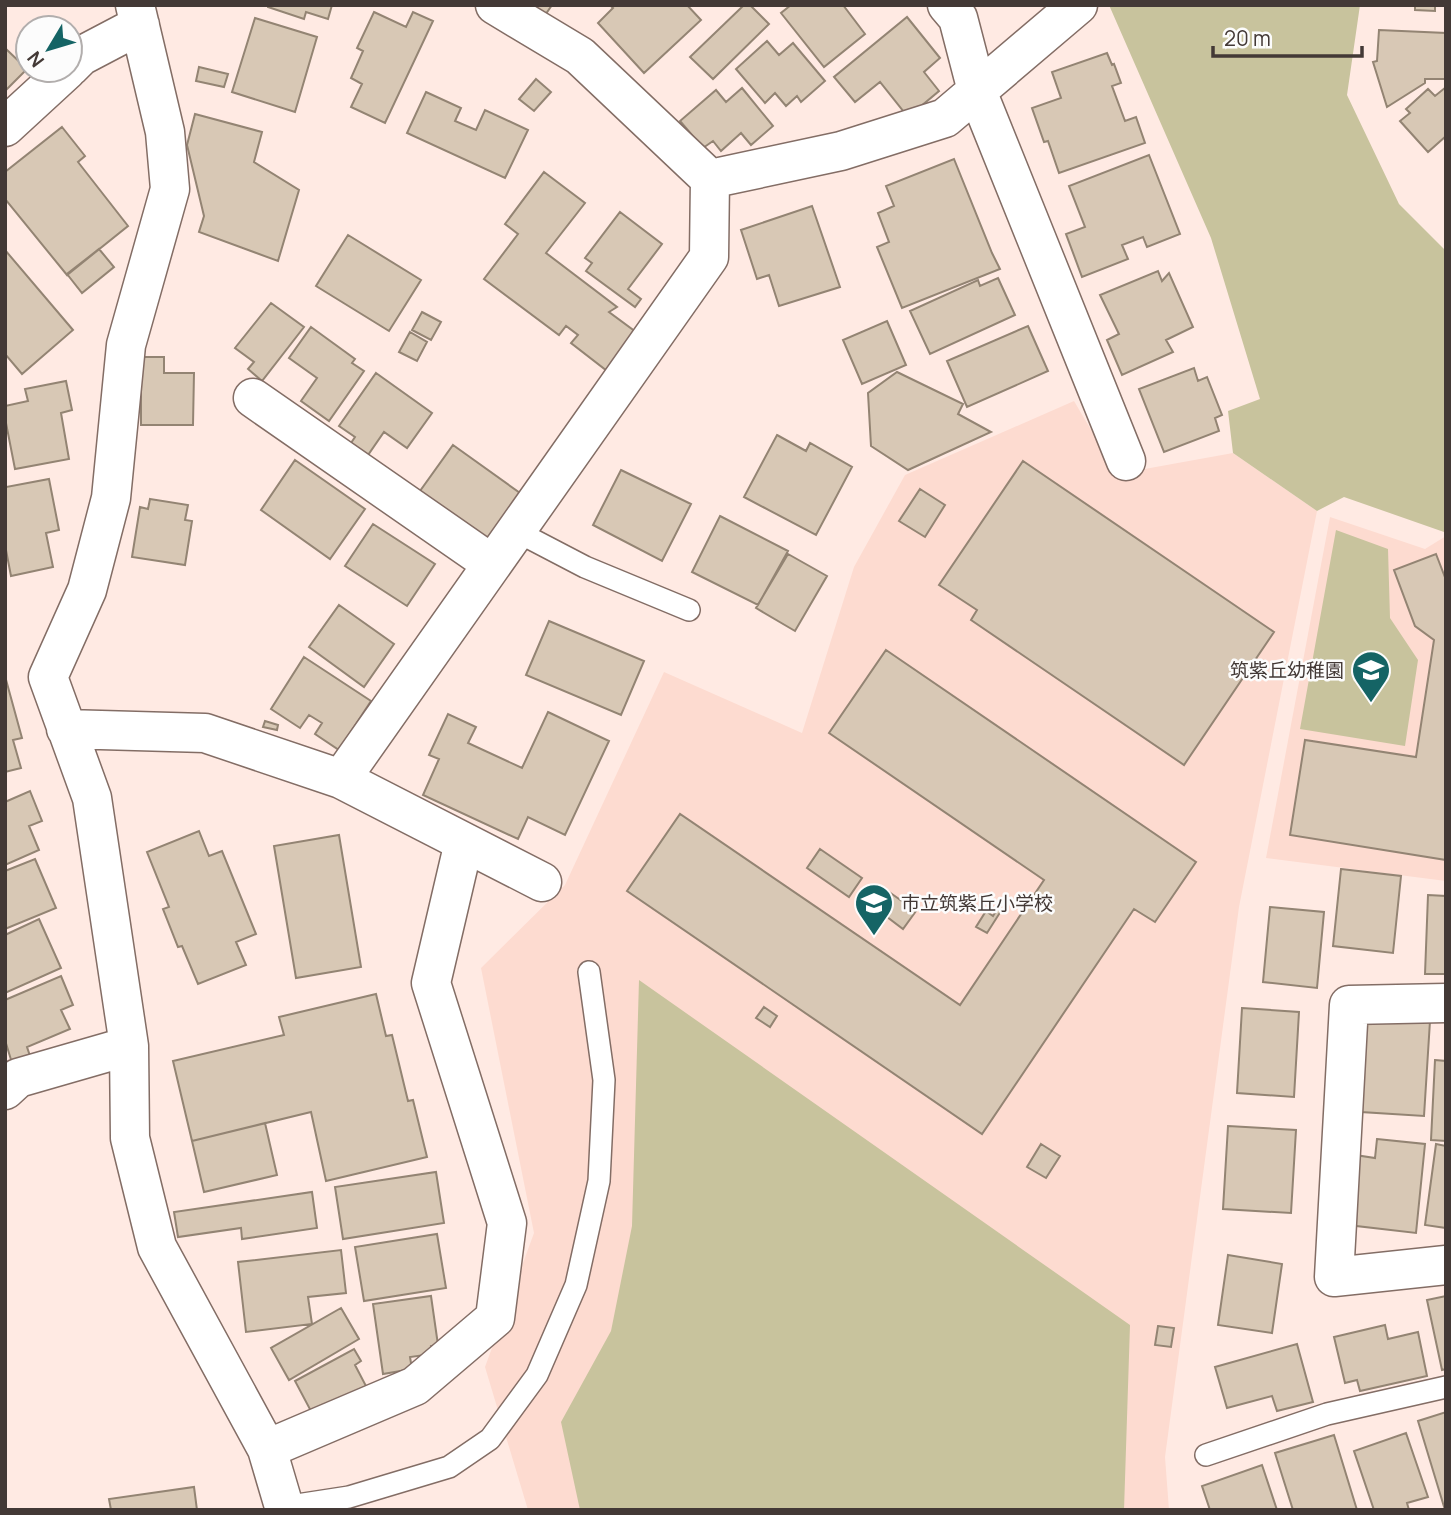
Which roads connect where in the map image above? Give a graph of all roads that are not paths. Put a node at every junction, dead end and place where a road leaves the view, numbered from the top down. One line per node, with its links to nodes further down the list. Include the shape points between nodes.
1 (495, 5): 9 (street, via 580,56)
2 (947, 5): 7 (street, via 958,18)
3 (1078, 5): 7 (street)
4 (137, 15): 5 (street); 15 (street, via 165,132 170,189 126,345 111,498 88,590 48,677)
5 (84, 55)
6 (51, 84): 8 (street)
7 (977, 91): 9 (street, via 945,118 841,151); 11 (street)
8 (5, 127)
9 (710, 179): 12 (street, via 709,257)
10 (253, 398): 13 (street)
11 (1126, 461)
12 (516, 531): 13 (street); 14 (lane, via 585,567)
13 (492, 564): 16 (street)
14 (690, 610)
15 (66, 729): 16 (street, via 205,733); 21 (street, via 92,798)
16 (341, 779): 17 (street)
17 (464, 842): 18 (street); 25 (street, via 431,983 507,1223 495,1318 415,1385)
18 (542, 882)
19 (589, 972): 27 (lane, via 604,1080 599,1181 576,1286 537,1375 490,1439 449,1466 349,1497)
20 (1446, 1003): 23 (street, via 1349,1005 1334,1276)
21 (129, 1046): 22 (street, via 19,1078); 25 (street, via 130,1138 157,1247)
22 (5, 1090)
23 (1446, 1265)
24 (1446, 1387): 26 (lane, via 1327,1414)
25 (267, 1449): 27 (street)
26 (1206, 1455)
27 (284, 1508)

